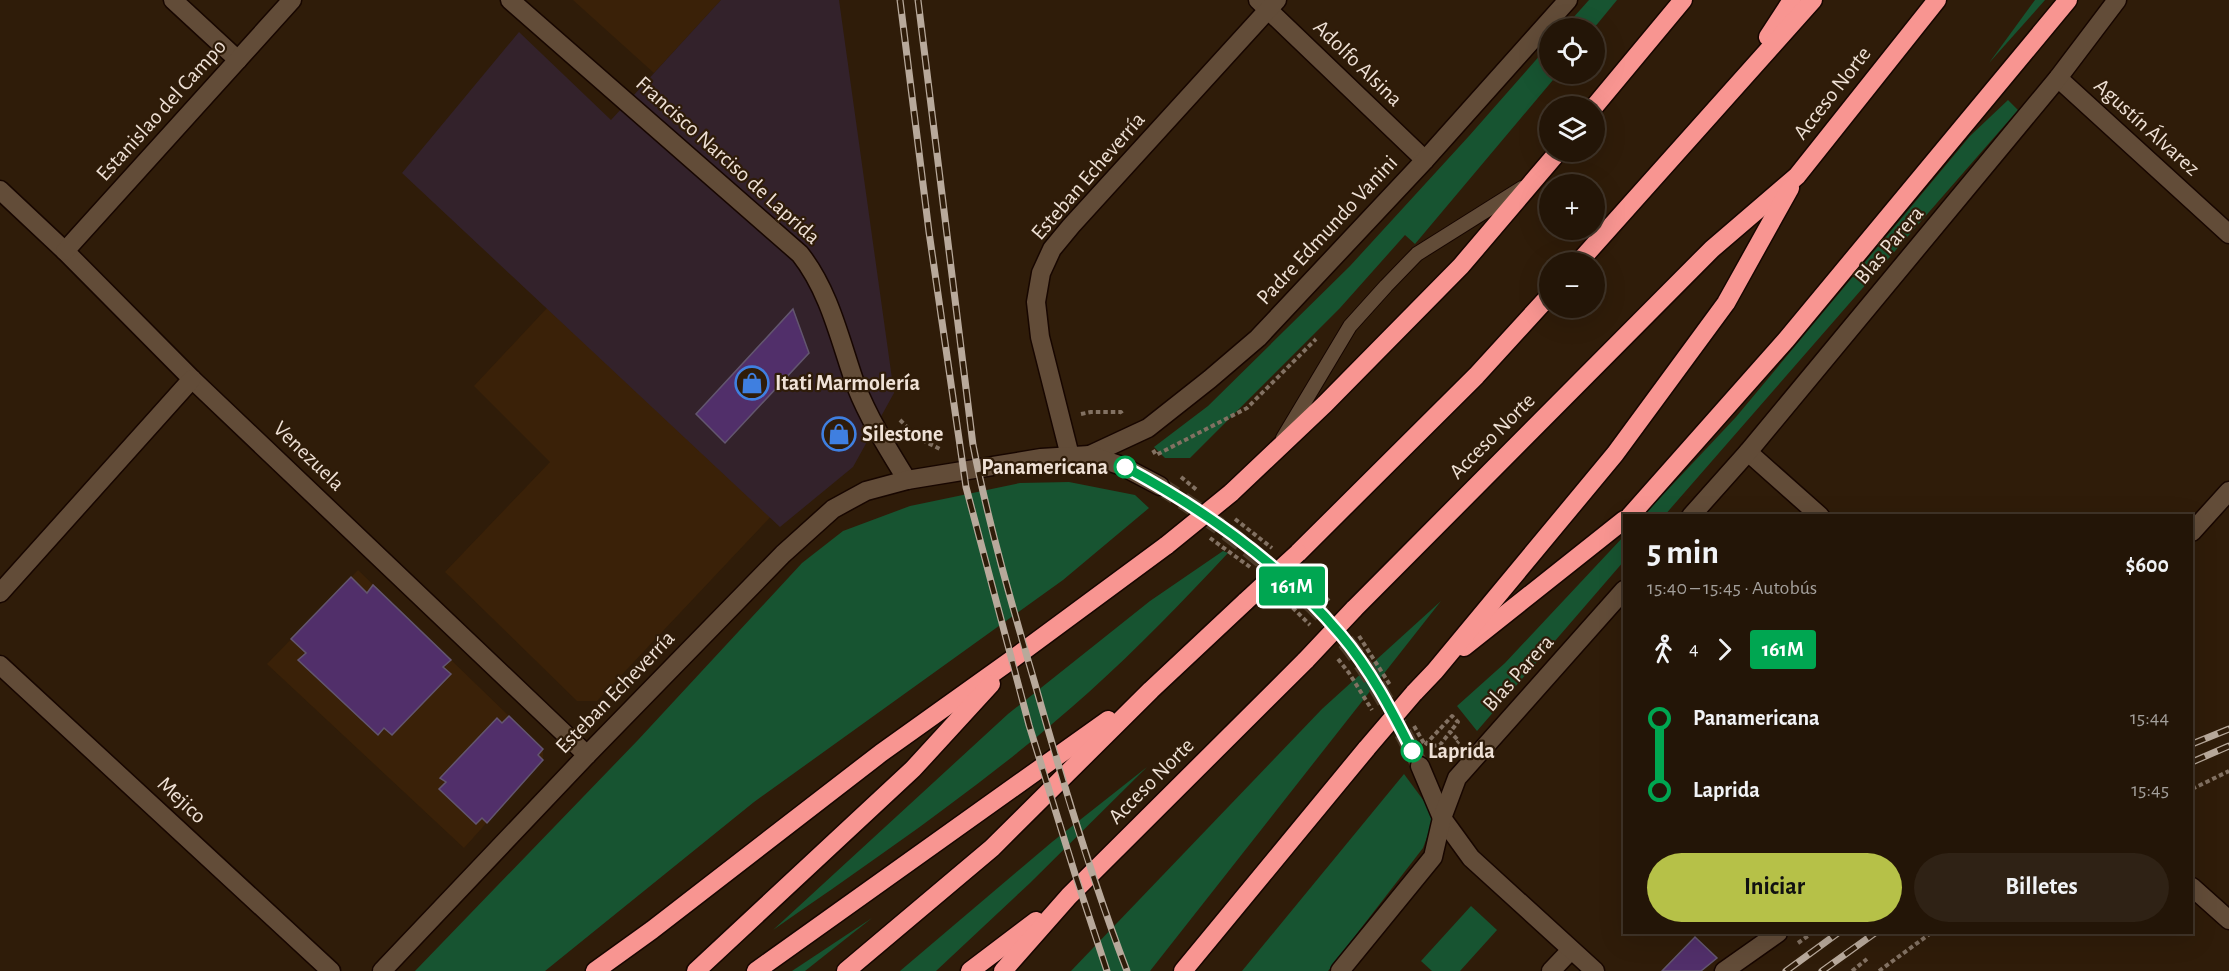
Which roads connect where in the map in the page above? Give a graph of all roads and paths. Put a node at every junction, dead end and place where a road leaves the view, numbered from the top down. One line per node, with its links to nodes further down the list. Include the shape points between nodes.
1 (173, 0): 12 (street)
2 (292, 0): 12 (street, Estanislao del Campo)
3 (510, 0): 30 (street, Francisco Narciso de Laprida, via 800,254 823,290 864,405)
4 (1568, 0): 16 (street, Padre Edmundo Vanini)
5 (1683, 0): 15 (highway)
6 (1792, 0): 14 (highway)
7 (1813, 0): 14 (highway)
8 (1937, 0): 18 (highway, Acceso Norte)
9 (2068, 0): 33 (highway, via 1786,340)
10 (2117, 0): 13 (street, Blas Parera)
11 (1268, 3): 16 (street, Adolfo Alsina); 29 (street, Esteban Echeverría, via 1071,226 1052,249 1041,273 1036,302 1040,338)
12 (238, 60): 22 (street, Estanislao del Campo)
13 (2058, 78): 21 (street, Agustín Álvarez); 27 (street, Blas Parera)
14 (1739, 82): 23 (highway)
15 (1603, 96)
16 (1425, 160): 28 (street, Padre Edmundo Vanini, via 1258,338 1148,428)
17 (1550, 162): 19 (highway)
18 (1797, 176): 42 (highway, via 1726,303 1615,454); 52 (highway, Acceso Norte, bridge, via 1712,249)
19 (1534, 181): 26 (highway, via 1461,266); 26 (lane, via 1417,254 1386,286 1350,326)
20 (0, 190): 22 (street, Venezuela)
21 (2229, 234)
22 (65, 251): 25 (street, Venezuela)
23 (1589, 252)
24 (1539, 307): 43 (highway, bridge, via 1476,376 1298,553)
25 (192, 379): 39 (street); 46 (street, Venezuela)
26 (1275, 451): 40 (highway, bridge, via 1167,545)
27 (1748, 452): 34 (street, Blas Parera); 35 (street)
28 (1090, 455): 29 (street); 31 (street)
29 (1070, 456): 30 (street, via 1011,461)
30 (907, 480): 46 (street, Esteban Echeverría, via 866,491 833,509 783,554)
31 (1160, 486)
32 (2229, 491): 37 (street)
33 (1632, 514)
34 (1693, 514)
35 (1818, 514)
36 (1623, 521): 42 (highway)
37 (2193, 531)
38 (1623, 591): 50 (street, Blas Parera, via 1457,778)
39 (0, 593)
40 (1014, 658): 54 (highway, via 881,753); 65 (highway, via 913,769)
41 (0, 665): 61 (street, Mejico)
42 (1435, 671): 60 (highway, bridge, via 1367,748)
43 (1151, 690): 66 (highway); 67 (highway, via 992,848)
44 (1450, 732): 45 (path, via 1458,722 1452,716)
45 (1425, 746)
46 (587, 755): 62 (street, Esteban Echeverría)
47 (1420, 766): 50 (street)
48 (2229, 771): 49 (path)
49 (2193, 789)
50 (1442, 818): 57 (street, via 1471,858); 69 (street, Blas Parera, via 1433,857)
51 (2193, 888): 53 (street)
52 (1070, 896): 59 (highway); 68 (highway)
53 (2229, 920)
54 (652, 930): 63 (highway); 64 (highway)
55 (1777, 934): 72 (street)
56 (1930, 934): 74 (path)
57 (1571, 950): 70 (street); 71 (street)
58 (1867, 960): 73 (path)
59 (1006, 968)
60 (1188, 968)
61 (332, 971)
62 (382, 971)
63 (595, 971)
64 (611, 971)
65 (696, 971)
66 (756, 971)
67 (846, 971)
68 (970, 971)
69 (1340, 971)
70 (1551, 971)
71 (1595, 971)
72 (1724, 971)
73 (1852, 971)
74 (1879, 971)

